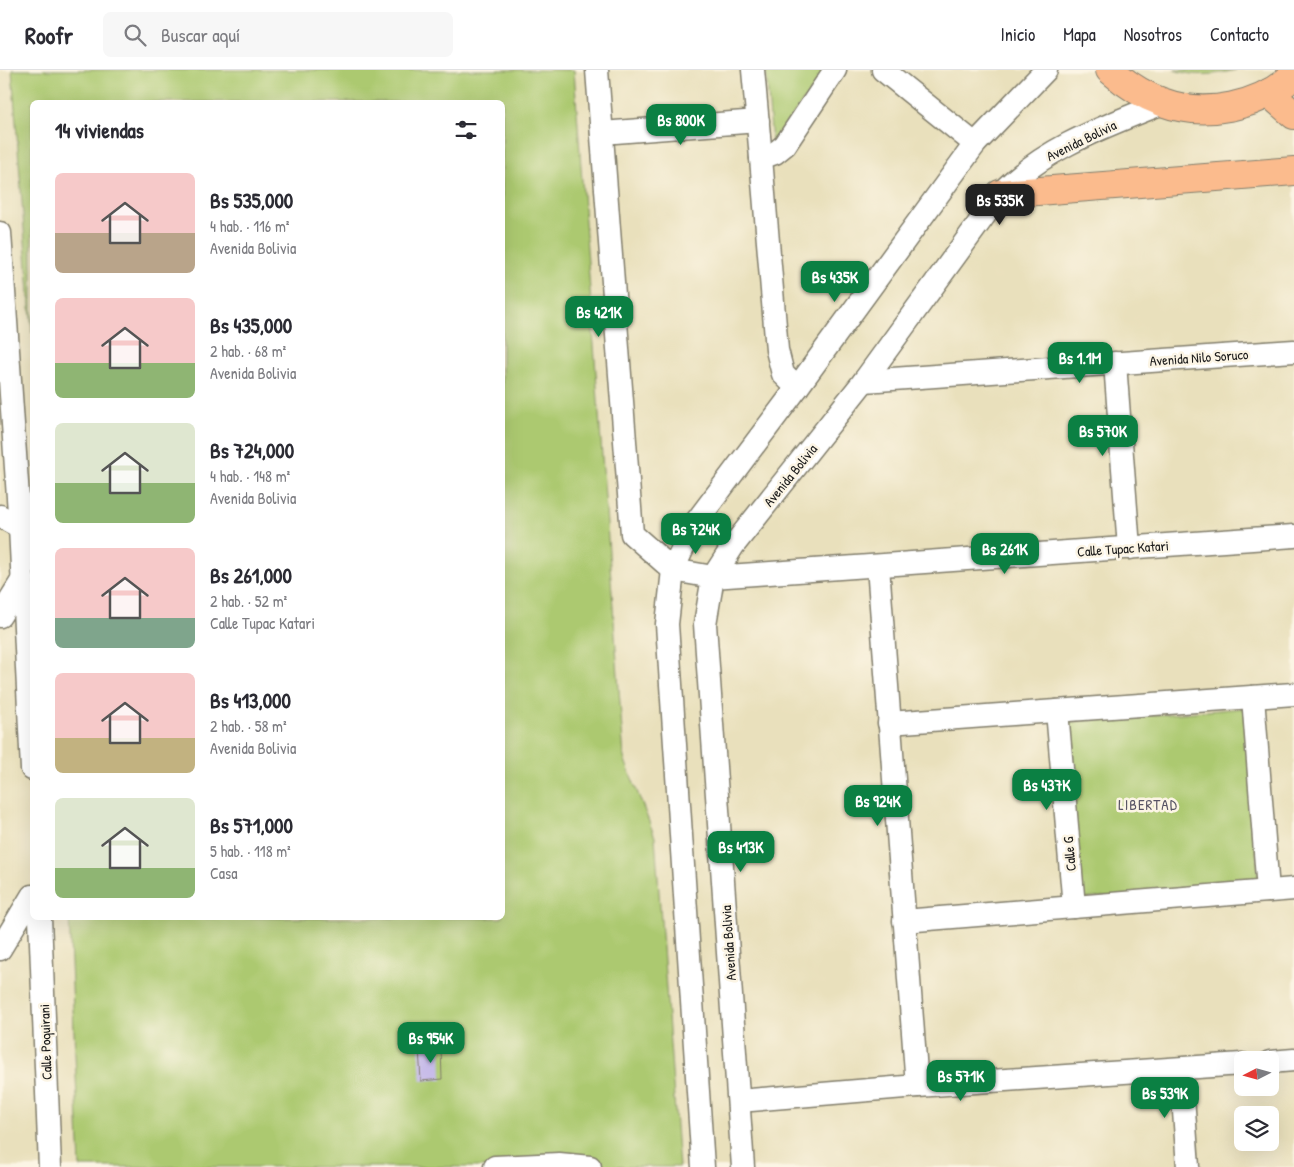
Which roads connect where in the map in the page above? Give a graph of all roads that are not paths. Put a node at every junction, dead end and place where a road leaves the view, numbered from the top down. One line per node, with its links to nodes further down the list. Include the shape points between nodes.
1 (597, 70): 11 (street)
2 (753, 70): 10 (street)
3 (835, 70): 13 (street, via 785,145)
4 (883, 70): 12 (street)
5 (1046, 70): 12 (street)
6 (1110, 70): 8 (main road, via 1124,83)
7 (1284, 83): 8 (main road, via 1250,102 1221,108 1185,108); 9 (main road)
8 (1163, 103): 15 (street, Avenida Bolivia, via 1045,156)
9 (1294, 115)
10 (758, 121): 11 (street); 13 (street)
11 (602, 133): 27 (street, via 632,534)
12 (975, 144): 21 (street)
13 (762, 158): 21 (street, via 777,350 783,374)
14 (1294, 171): 15 (main road)
15 (1000, 194): 20 (street, Avenida Bolivia)
16 (0, 233): 17 (street)
17 (4, 331): 23 (street)
18 (1294, 351): 19 (street, Avenida Nilo Soruco)
19 (1115, 363): 20 (street, Avenida Nilo Soruco); 25 (street)
20 (864, 381): 28 (street, Avenida Bolivia, via 733,546)
21 (797, 388): 27 (street, via 693,526)
22 (0, 516): 23 (street)
23 (20, 526): 29 (street)
24 (1294, 536): 25 (street, Calle Tupac Katari)
25 (1129, 548): 26 (street, Calle Tupac Katari)
26 (878, 566): 28 (street, Calle Tupac Katari); 34 (street)
27 (673, 570): 28 (street, Calle Tupac Katari); 52 (street, via 667,624)
28 (713, 577): 48 (street, Avenida Bolivia, via 705,624)
29 (23, 579): 30 (street); 35 (street)
30 (0, 616)
31 (1294, 694): 32 (street)
32 (1253, 697): 33 (street); 37 (street)
33 (1057, 711): 34 (street); 39 (street, Calle G)
34 (889, 723): 41 (street)
35 (30, 727)
36 (1294, 889): 37 (street)
37 (1268, 891): 39 (street)
38 (30, 899): 42 (street)
39 (1074, 907): 41 (street)
40 (40, 920): 49 (street, Calle Poquirani)
41 (904, 921): 47 (street)
42 (0, 950)
43 (1294, 1060): 44 (street)
44 (1279, 1061)
45 (1234, 1065): 46 (street)
46 (1181, 1069): 47 (street); 54 (street)
47 (917, 1086): 48 (street)
48 (739, 1101): 53 (street, Avenida Bolivia)
49 (50, 1167)
50 (495, 1167): 51 (street, via 560,1164)
51 (590, 1167)
52 (702, 1167)
53 (743, 1167)
54 (1188, 1167)

